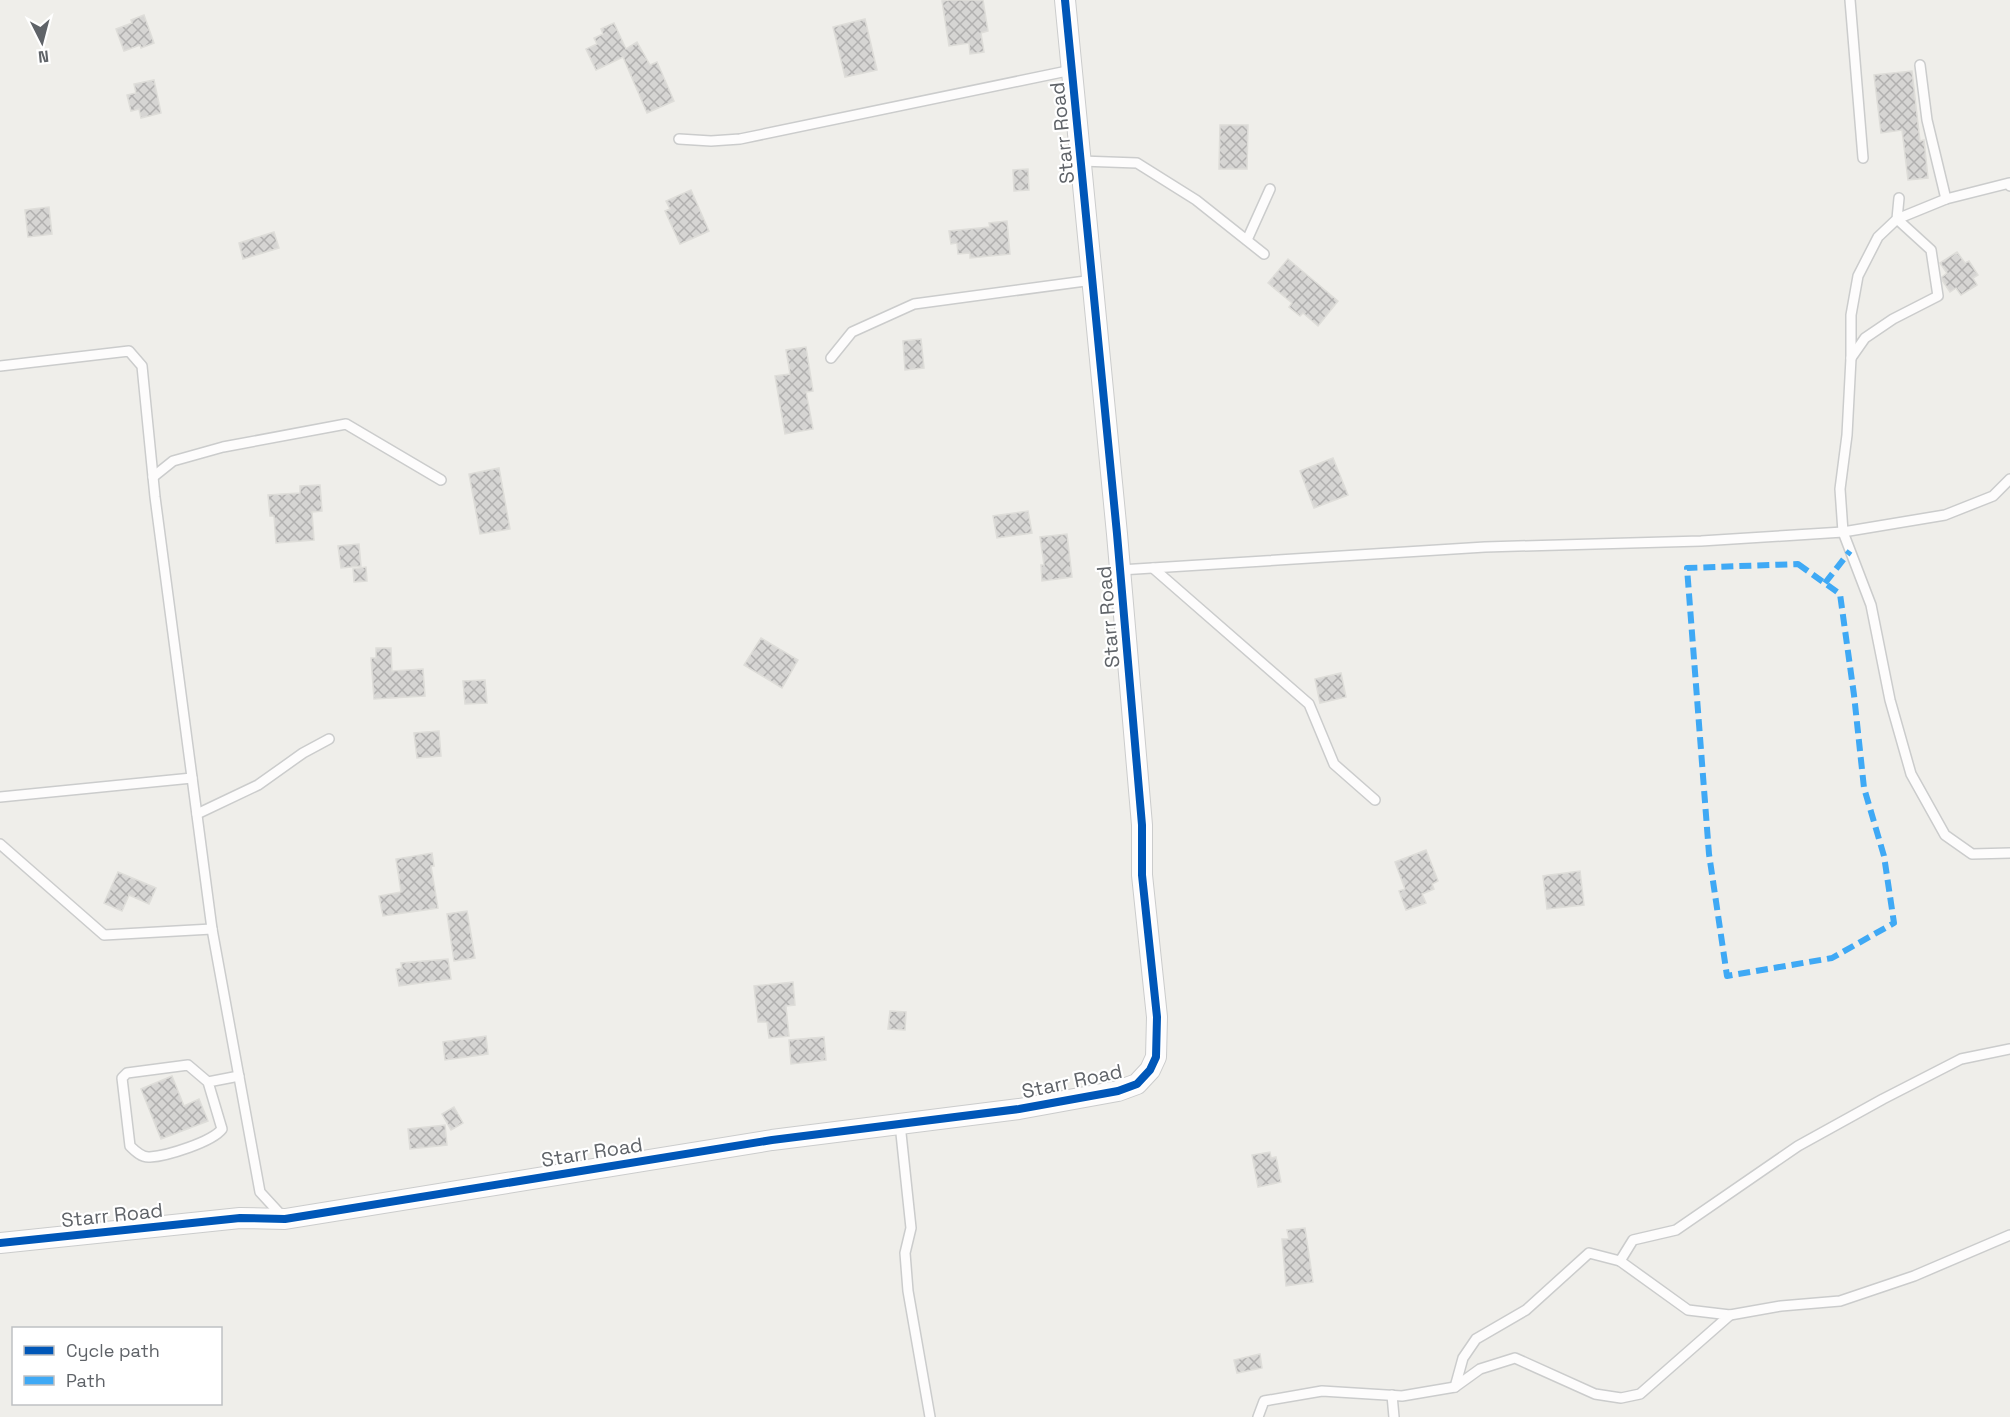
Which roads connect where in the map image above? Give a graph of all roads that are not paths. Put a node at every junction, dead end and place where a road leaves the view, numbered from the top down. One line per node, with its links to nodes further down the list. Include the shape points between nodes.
1 (1065, 0): 4 (street, Starr Road)
2 (1850, 0): 6 (lane)
3 (1920, 65): 11 (lane, via 1927,120)
4 (1072, 70): 5 (lane, via 740,139); 7 (street, Starr Road)
5 (679, 139)
6 (1863, 158)
7 (1081, 161): 13 (lane, via 1137,163 1196,200); 15 (street, Starr Road)
8 (2010, 186): 11 (lane, via 2009,183)
9 (1270, 189): 13 (lane)
10 (1899, 198): 12 (lane)
11 (1946, 199): 12 (lane)
12 (1897, 219): 17 (lane, via 1878,237 1858,276 1851,315); 17 (lane, via 1931,250 1938,296 1865,338)
13 (1247, 240): 14 (lane)
14 (1264, 254)
15 (1093, 280): 16 (lane, via 914,304 852,332); 24 (street, Starr Road)
16 (831, 358)
17 (1851, 358): 22 (lane, via 1840,489)
18 (0, 366): 19 (lane, via 129,351 142,366)
19 (153, 477): 21 (lane, via 173,461 223,447 345,424); 26 (lane)
20 (2010, 479): 22 (lane, via 1994,496 1945,515)
21 (441, 480)
22 (1843, 532): 23 (lane, via 1701,541 1485,547); 31 (lane, via 1871,605 1890,700 1911,774 1945,835 1972,854)
23 (1153, 568): 24 (lane); 28 (lane, via 1309,704 1334,764)
24 (1120, 570): 36 (street, Starr Road, via 1142,825 1142,875 1157,1017 1156,1057 1137,1084 1118,1092)
25 (329, 739): 29 (lane, via 258,785)
26 (192, 778): 27 (lane); 29 (lane)
27 (0, 797)
28 (1375, 800)
29 (197, 814): 32 (lane)
30 (0, 844): 32 (lane, via 104,935)
31 (2010, 853)
32 (212, 929): 34 (lane)
33 (2010, 1049): 40 (lane, via 1961,1059 1883,1099 1798,1146 1676,1230 1633,1240)
34 (239, 1076): 35 (lane); 37 (lane, via 260,1192)
35 (208, 1082): 35 (lane, via 188,1065 124,1075 130,1146 148,1158 217,1136 222,1129)
36 (900, 1124): 37 (street, Starr Road, via 772,1140); 44 (lane, via 910,1228 905,1253 908,1291)
37 (285, 1219): 39 (street, Starr Road, via 240,1218)
38 (2010, 1235): 41 (lane, via 1914,1276 1840,1301)
39 (0, 1243)
40 (1620, 1260): 41 (lane, via 1688,1310); 42 (lane, via 1589,1253 1526,1310 1476,1339 1463,1358)
41 (1730, 1315): 42 (lane, via 1640,1394 1621,1398 1595,1394 1515,1358 1480,1369)
42 (1455, 1387): 43 (lane)
43 (1392, 1395): 45 (lane, via 1322,1390 1264,1401); 46 (lane)
44 (930, 1417)
45 (1258, 1417)
46 (1394, 1417)

